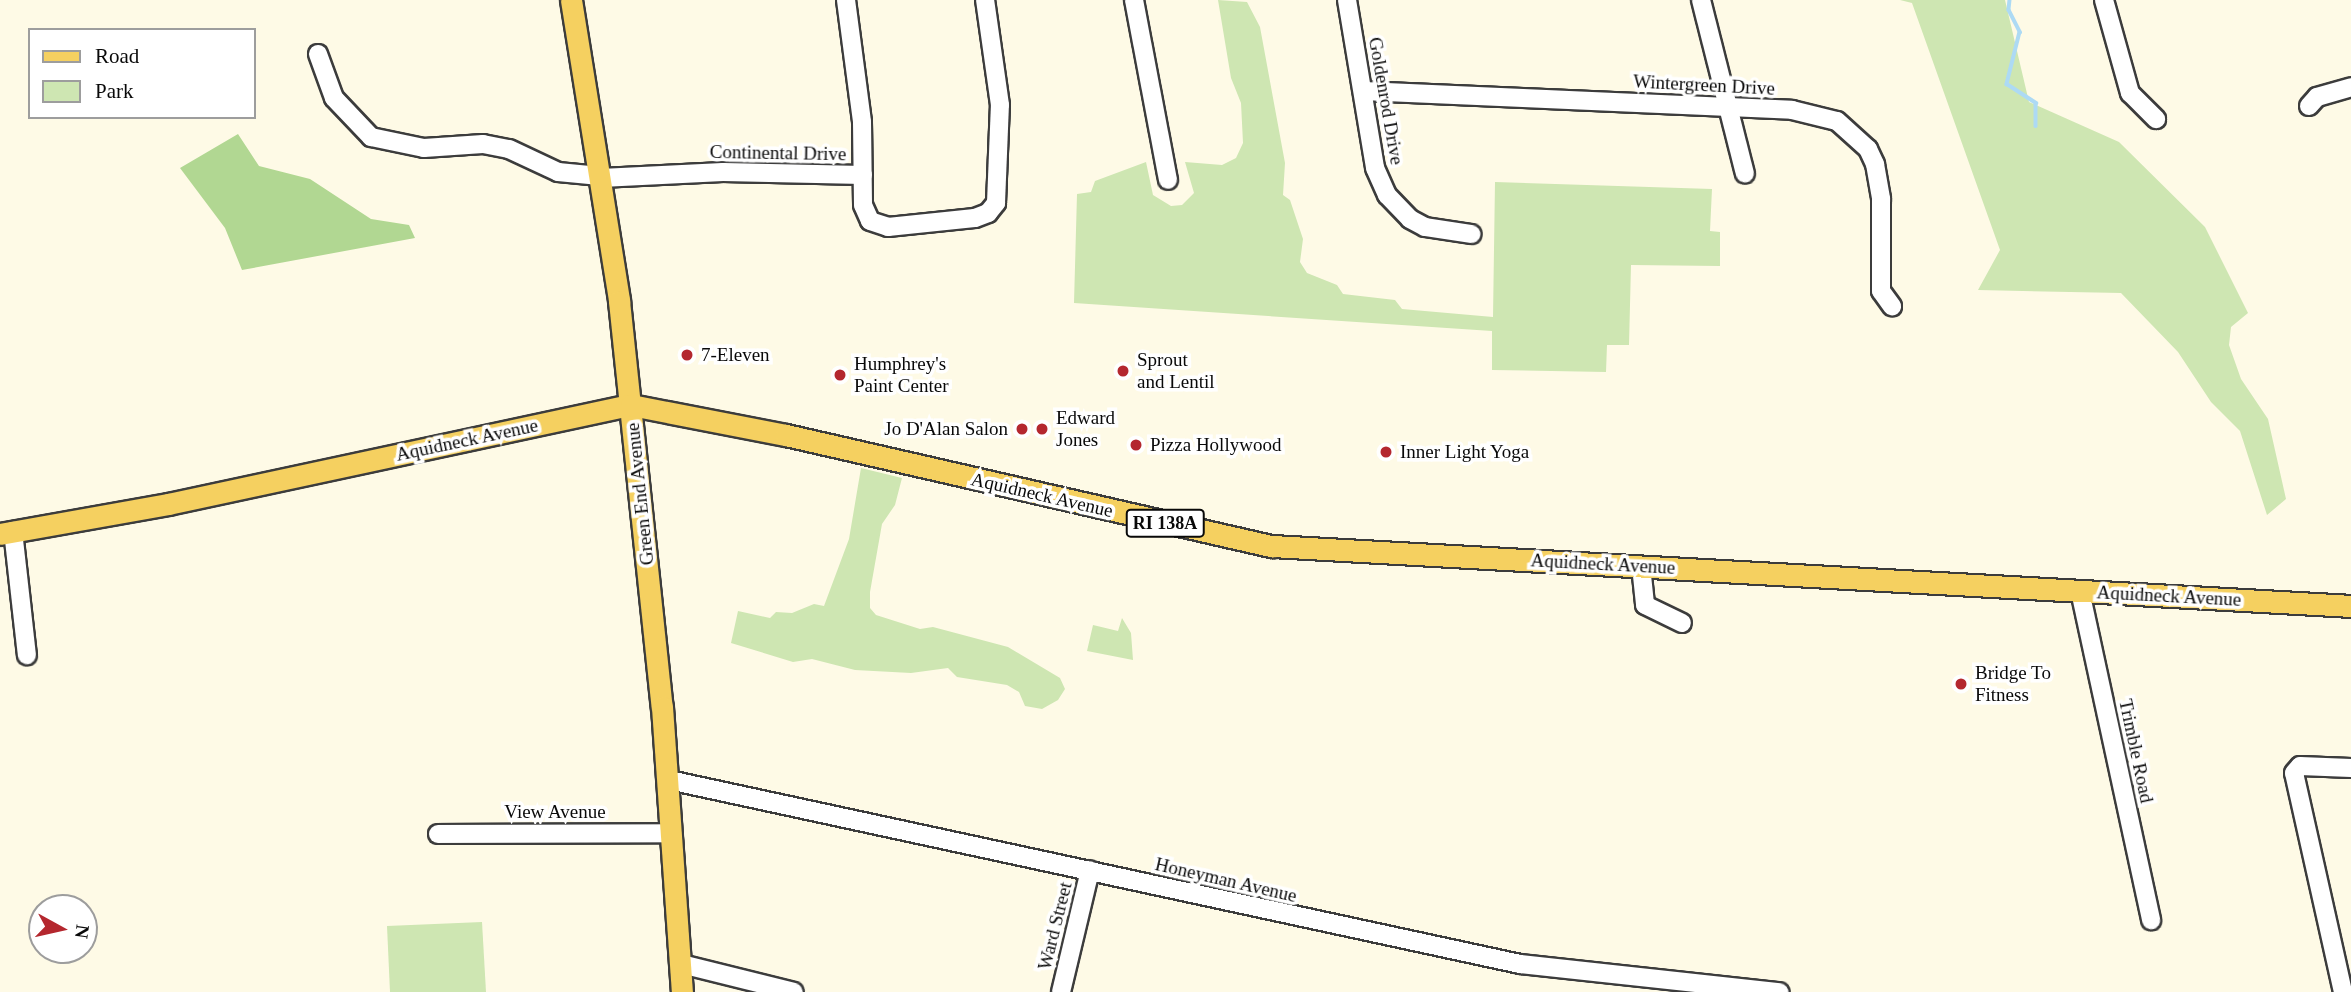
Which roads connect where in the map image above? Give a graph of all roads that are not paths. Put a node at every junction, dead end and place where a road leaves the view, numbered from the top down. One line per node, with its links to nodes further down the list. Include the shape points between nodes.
1 (571, 0): 16 (main road, Green End Avenue)
2 (846, 0): 15 (street, via 858,87)
3 (985, 0): 15 (street, Continental Drive, via 1000,105 996,203 988,214 975,218 877,225 866,216)
4 (1135, 0): 17 (street)
5 (1347, 0): 10 (street, Goldenrod Drive)
6 (1700, 0): 12 (street)
7 (2104, 0): 13 (street, via 2130,93)
8 (318, 54): 16 (street, Continental Drive, via 334,98 371,137 424,148 483,144 509,149 558,172)
9 (2351, 87): 11 (street, via 2317,97)
10 (1363, 91): 12 (street, Wintergreen Drive); 18 (street, Goldenrod Drive, via 1375,168 1387,195 1410,219 1425,227)
11 (2309, 106)
12 (1727, 107): 14 (street); 19 (street, Wintergreen Drive, via 1817,114 1837,121 1868,149 1880,181 1881,290)
13 (2156, 119)
14 (1745, 174)
15 (863, 175): 16 (street, Continental Drive, via 723,172)
16 (600, 177): 20 (main road, Green End Avenue)
17 (1168, 180)
18 (1471, 234)
19 (1892, 306)
20 (631, 405): 21 (main road, Aquidneck Avenue / RI 138A, via 168,504); 22 (main road, Aquidneck Avenue / RI 138A, via 786,435 1272,546); 28 (main road, Green End Avenue)
21 (7, 533): 26 (street)
22 (1641, 566): 23 (main road, Aquidneck Avenue / RI 138A); 25 (street, via 1645,605)
23 (2080, 591): 24 (main road, Aquidneck Avenue / RI 138A); 32 (street, Trimble Road)
24 (2351, 606)
25 (1682, 623)
26 (27, 655)
27 (2351, 768): 38 (street, via 2295,767 2294,779)
28 (669, 780): 29 (main road, Green End Avenue); 31 (street, Honeyman Avenue)
29 (672, 833): 30 (street, View Avenue); 33 (main road, Green End Avenue)
30 (438, 834)
31 (1090, 870): 36 (street, Ward Street); 37 (street, Honeyman Avenue, via 1520,964)
32 (2151, 920)
33 (681, 964): 34 (main road, Green End Avenue); 35 (street)
34 (682, 992)
35 (794, 992)
36 (1060, 992)
37 (1779, 992)
38 (2343, 992)

